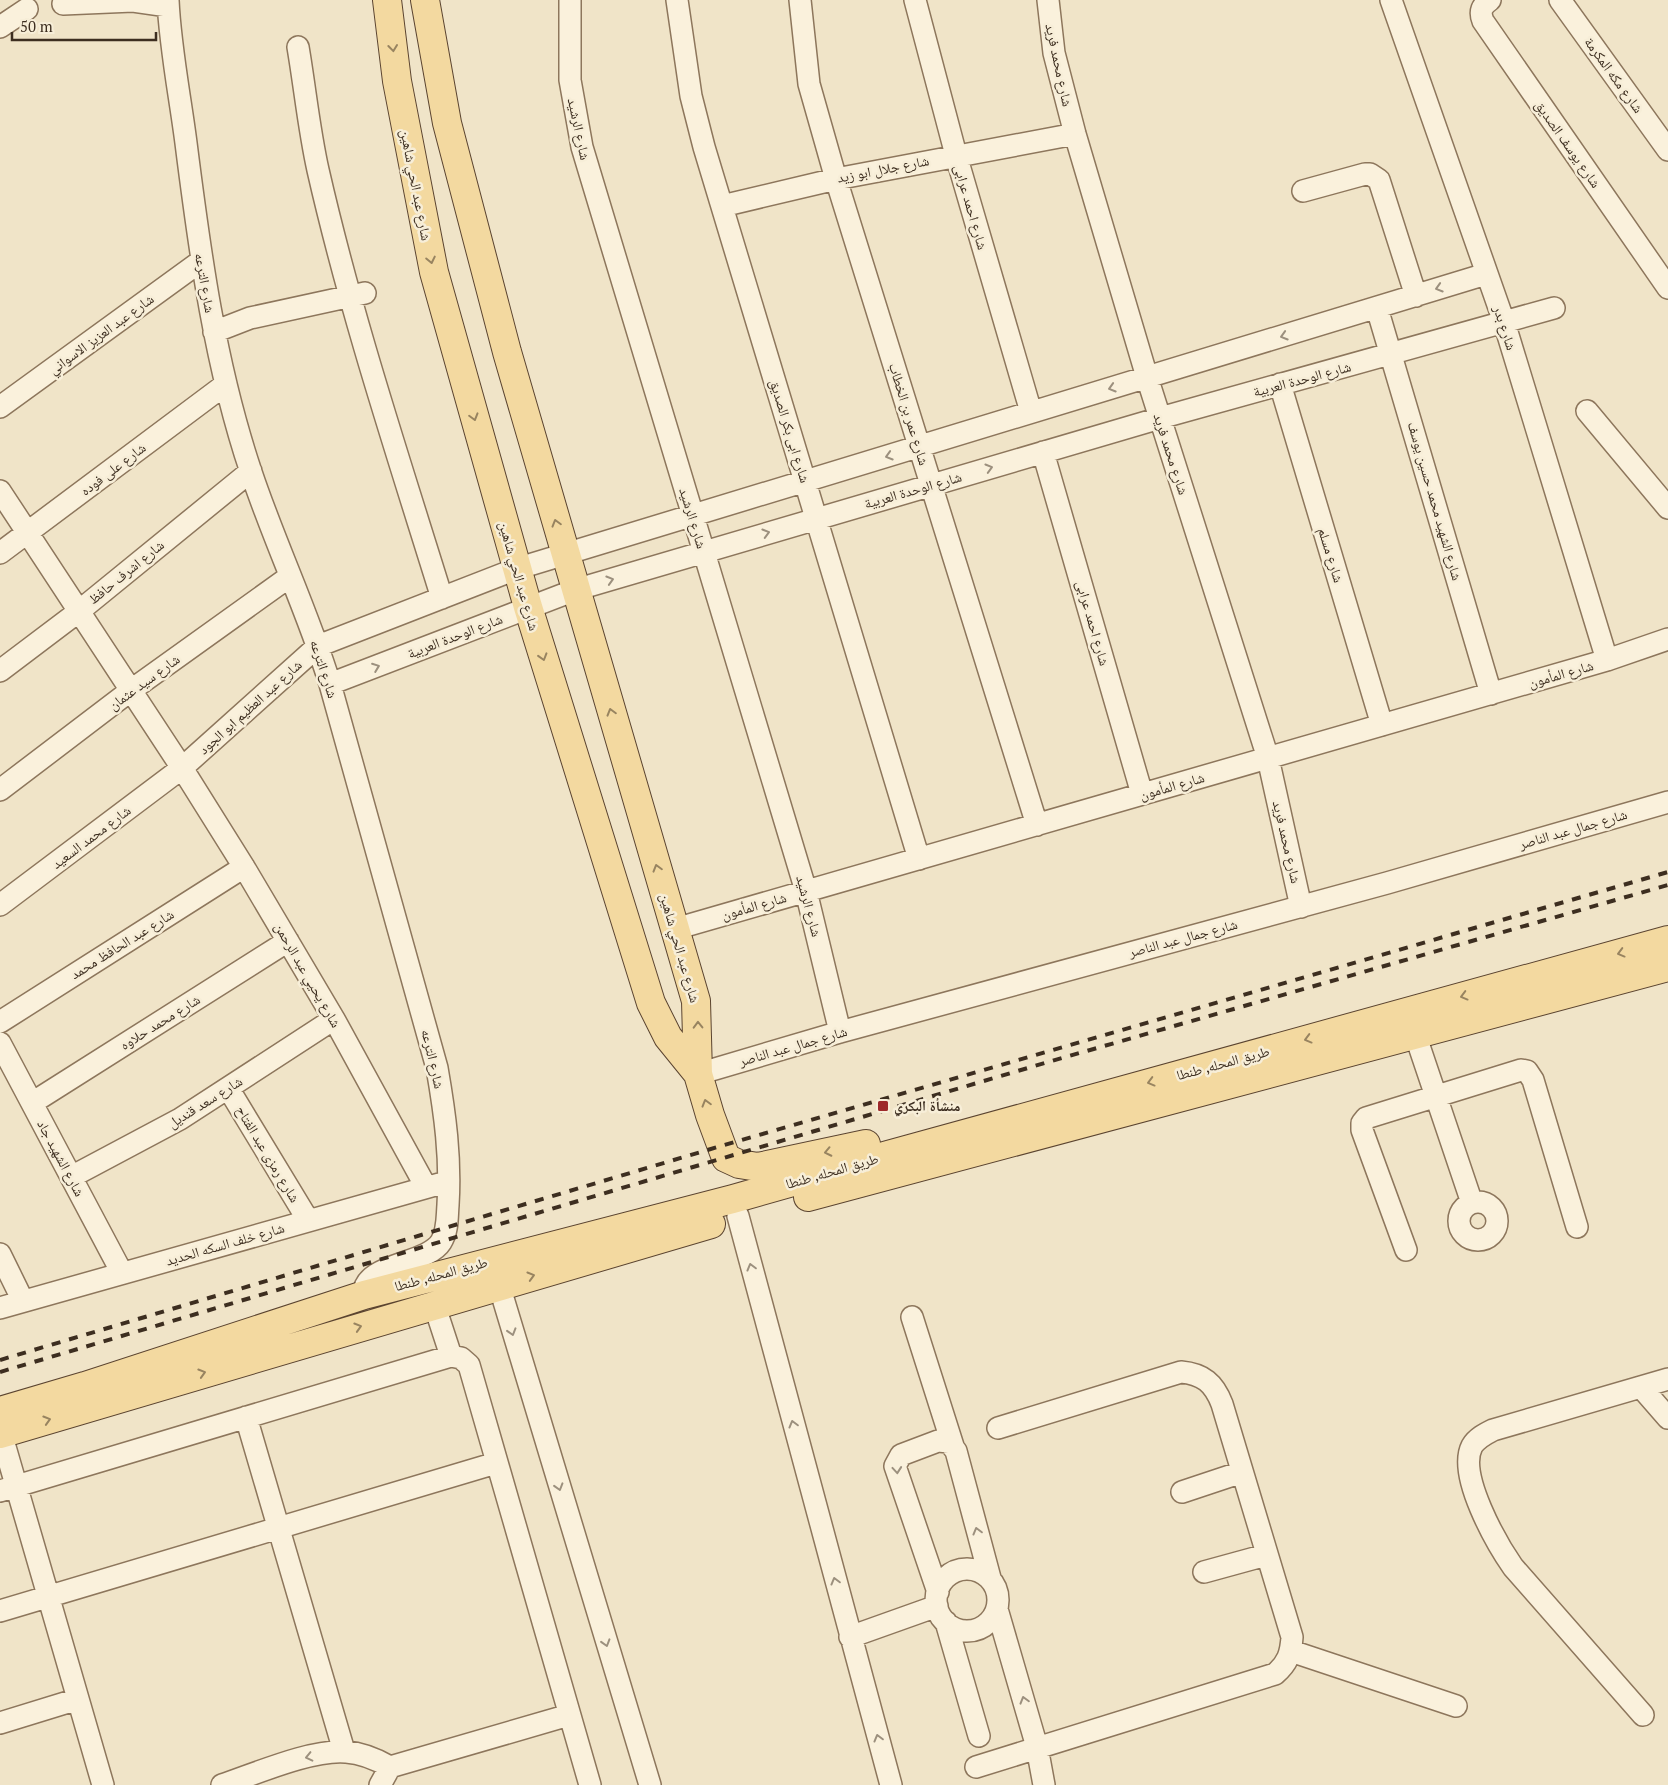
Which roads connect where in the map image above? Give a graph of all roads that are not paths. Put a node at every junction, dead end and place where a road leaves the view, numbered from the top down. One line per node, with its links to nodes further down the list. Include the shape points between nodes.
1 (387, 0): 52 (main road, شارع عبد الحي شاهين, one-way to 52, via 397,81 434,272)
2 (425, 0): 51 (main road, شارع عبد الحي شاهين, one-way to 2, via 446,123)
3 (570, 0): 46 (street, شارع الرشيد, via 570,80 582,147)
4 (677, 0): 21 (street, شارع ابى بكر الصديق, via 691,96)
5 (800, 0): 19 (street, شارع عمر بن الخطاب, via 809,84)
6 (915, 0): 18 (street, شارع احمد عرابى)
7 (1048, 0): 16 (street, شارع محمد فريد, via 1054,52)
8 (1391, 0): 23 (street, شارع بدر)
9 (1490, 0): 24 (street, شارع يوسف الصديق, via 1481,10 1483,21)
10 (1560, 0): 17 (street, شارع مكه المكرمة)
11 (168, 3): 12 (street); 22 (street, شارع الترعه)
12 (63, 4)
13 (27, 9): 14 (street)
14 (0, 27)
15 (298, 47): 25 (street, via 317,168)
16 (1075, 134): 18 (street, شارع جلال ابو زيد); 32 (street, شارع محمد فريد)
17 (1668, 150)
18 (956, 154): 19 (street, شارع جلال ابو زيد); 37 (street, شارع احمد عرابى)
19 (836, 178): 21 (street, شارع جلال ابو زيد); 39 (street, شارع عمر بن الخطاب)
20 (1303, 191): 26 (street, via 1365,174 1375,176)
21 (722, 206): 42 (street, شارع ابى بكر الصديق)
22 (201, 261): 30 (street, شارع الترعه); 35 (street, شارع عبد العزيز الاسواني)
23 (1486, 274): 26 (street, one-way to 26); 29 (street, شارع بدر)
24 (1668, 288)
25 (358, 295): 30 (street, via 250,318); 55 (street)
26 (1416, 296): 27 (street)
27 (1377, 308): 31 (street, شارع الشهيد محمد حسين يوسف); 32 (street, one-way to 32)
28 (1554, 308): 29 (street, شارع الوحدة العربية)
29 (1504, 322): 31 (street, شارع الوحدة العربية); 60 (street, شارع بدر)
30 (214, 332): 33 (street, شارع الترعه)
31 (1392, 354): 34 (street, شارع الوحدة العربية); 64 (street, شارع الشهيد محمد حسين يوسف)
32 (1146, 377): 37 (street, one-way to 37); 38 (street, شارع محمد فريد)
33 (226, 384): 41 (street, شارع الترعه); 48 (street, شارع على فوده)
34 (1280, 384): 38 (street, شارع الوحدة العربية); 65 (street, شارع مسلم)
35 (0, 407)
36 (1587, 411): 45 (street)
37 (1031, 412): 39 (street)
38 (1160, 418): 40 (street, شارع الوحدة العربية); 66 (street, شارع محمد فريد)
39 (919, 446): 42 (street, one-way to 42); 43 (street, شارع عمر بن الخطاب)
40 (1043, 452): 43 (street, شارع الوحدة العربية, one-way to 40); 69 (street, شارع احمد عرابى)
41 (251, 471): 53 (street, شارع الترعه); 57 (street, شارع اشرف حافظ)
42 (806, 481): 46 (street); 47 (street, شارع ابى بكر الصديق)
43 (931, 485): 47 (street, شارع الوحدة العربية); 71 (street, شارع عمر بن الخطاب)
44 (0, 492): 48 (street, شارع يحيي عبد الرحمن)
45 (1668, 508)
46 (692, 516): 49 (street, شارع الرشيد); 51 (street)
47 (817, 518): 49 (street, شارع الوحدة العربية, one-way to 47); 72 (street, شارع ابى بكر الصديق)
48 (28, 534): 50 (street, شارع على فوده); 57 (street, شارع يحيي عبد الرحمن)
49 (703, 551): 54 (street, شارع الوحدة العربية, one-way to 49); 74 (street, شارع الرشيد)
50 (0, 553)
51 (565, 555): 52 (street); 54 (main road, شارع عبد الحي شاهين)
52 (516, 569): 55 (street); 56 (main road, شارع عبد الحي شاهين)
53 (289, 577): 59 (street, شارع الترعه); 63 (street, شارع سيد عثمان)
54 (575, 590): 56 (street, شارع الوحدة العربية); 77 (main road, شارع عبد الحي شاهين, one-way to 54)
55 (442, 598): 59 (street)
56 (528, 607): 62 (street, شارع الوحدة العربية, one-way to 56); 86 (main road, شارع عبد الحي شاهين, one-way to 86, via 651,1003 668,1037)
57 (78, 612): 61 (street, شارع اشرف حافظ); 63 (street, شارع يحيي عبد الرحمن)
58 (1668, 638): 60 (street, شارع المأمون)
59 (318, 646): 62 (street, شارع الترعه); 67 (street, شارع عبد العظيم ابو الجود)
60 (1607, 660): 64 (street, شارع المأمون)
61 (0, 671)
62 (330, 684): 92 (street, شارع الترعه, via 437,1068 447,1130)
63 (130, 691): 67 (street, شارع يحيي عبد الرحمن); 68 (street, شارع سيد عثمان)
64 (1491, 694): 65 (street, شارع المأمون)
65 (1382, 725): 66 (street, شارع المأمون)
66 (1268, 758): 69 (street, شارع المأمون); 76 (street, شارع محمد فريد)
67 (182, 768): 73 (street, شارع يحيي عبد الرحمن); 75 (street, شارع محمد السعيد)
68 (0, 790)
69 (1142, 794): 71 (street, شارع المأمون)
70 (1668, 802): 76 (street, شارع جمال عبد الناصر)
71 (1037, 825): 72 (street, شارع المأمون)
72 (919, 859): 74 (street, شارع المأمون)
73 (244, 866): 78 (street, شارع يحيي عبد الرحمن); 82 (street, شارع عبد الحافظ محمد)
74 (806, 891): 77 (street, شارع المأمون); 83 (street, شارع الرشيد)
75 (0, 905)
76 (1301, 906): 83 (street, شارع جمال عبد الناصر)
77 (675, 929): 86 (main road, شارع عبد الحي شاهين, one-way to 77, via 696,1000)
78 (288, 940): 81 (street, شارع يحيي عبد الرحمن); 89 (street, شارع محمد حلاوه)
79 (1668, 940): 90 (main road, طريق المحله, طنطا, one-way to 90)
80 (1668, 967): 84 (main road, طريق المحله, طنطا)
81 (334, 1019): 87 (street, شارع سعد قنديل); 93 (street, شارع يحيي عبد الرحمن)
82 (0, 1022)
83 (840, 1032): 86 (street, شارع جمال عبد الناصر)
84 (1415, 1034): 88 (street); 95 (main road, طريق المحله, طنطا)
85 (0, 1043): 89 (street, شارع الشهيد جاد)
86 (698, 1074): 90 (main road, one-way to 86, via 882,1147 868,1143 758,1167 739,1164 726,1158)
87 (228, 1088): 91 (street, شارع سعد قنديل, via 180,1119); 96 (street, شارع رمزى عبد الفتاح)
88 (1435, 1096): 94 (street); 97 (street, via 1527,1070 1531,1074); 98 (street, via 1372,1115 1362,1123)
89 (32, 1103): 91 (street, شارع الشهيد جاد)
90 (888, 1155): 102 (main road, طريق المحله, طنطا, via 733,1199)
91 (71, 1177): 100 (street, شارع الشهيد جاد)
92 (449, 1181): 93 (street, شارع خلف السكه الحديد); 102 (street, شارع الترعه, via 447,1224 438,1246 378,1273 365,1286)
93 (426, 1187): 96 (street, شارع خلف السكه الحديد)
94 (1472, 1203)
95 (738, 1216): 101 (main road, طريق المحله, طنطا, one-way to 95); 127 (street, one-way to 95)
96 (308, 1220): 100 (street, شارع خلف السكه الحديد)
97 (1577, 1227)
98 (1406, 1250)
99 (0, 1254): 103 (street)
100 (122, 1273): 103 (street, شارع خلف السكه الحديد)
101 (498, 1285): 104 (main road, طريق المحله, طنطا); 142 (street, one-way to 142)
102 (364, 1295): 112 (main road, طريق المحله, طنطا, via 85,1386)
103 (24, 1301): 105 (street, شارع خلف السكه الحديد)
104 (434, 1304): 107 (street); 112 (main road, طريق المحله, طنطا, one-way to 104)
105 (0, 1308)
106 (912, 1317): 114 (street)
107 (451, 1356): 110 (street); 115 (street, via 469,1364)
108 (1668, 1379): 109 (street)
109 (1641, 1387): 111 (street); 132 (street, via 1493,1430 1481,1436 1472,1447 1469,1464 1473,1486 1500,1549 1513,1568)
110 (246, 1417): 117 (street); 119 (street)
111 (1668, 1418)
112 (0, 1426): 117 (street)
113 (998, 1428): 116 (street, via 1181,1372 1192,1373 1212,1384 1218,1393)
114 (953, 1446): 122 (street, one-way to 114); 124 (street, one-way to 124, via 944,1440 938,1441 901,1455 895,1466)
115 (496, 1463): 119 (street); 131 (street)
116 (1242, 1472): 118 (street); 120 (street)
117 (8, 1488): 123 (street)
118 (1182, 1492)
119 (279, 1528): 123 (street); 136 (street)
120 (1266, 1556): 121 (street); 128 (street, via 1292,1637)
121 (1204, 1572)
122 (990, 1578): 124 (street, via 976,1571 960,1570 950,1574 942,1582); 125 (street, via 997,1593)
123 (48, 1596): 126 (street); 129 (street)
124 (940, 1606): 125 (street, via 954,1628 964,1631 975,1630 993,1618); 127 (street); 134 (street)
125 (997, 1609): 135 (street, one-way to 125)
126 (0, 1611)
127 (850, 1637): 143 (street, one-way to 127)
128 (1292, 1651): 130 (street); 135 (street, via 1275,1674)
129 (78, 1699): 133 (street); 139 (street)
130 (1456, 1706)
131 (569, 1715): 138 (street); 141 (street)
132 (1643, 1715)
133 (0, 1723)
134 (979, 1736)
135 (1037, 1747): 137 (street); 144 (street)
136 (344, 1752): 138 (street, via 375,1759); 140 (street, one-way to 140, via 299,1760)
137 (976, 1766)
138 (385, 1776)
139 (103, 1785)
140 (222, 1785)
141 (590, 1785)
142 (650, 1785)
143 (891, 1785)
144 (1044, 1785)

